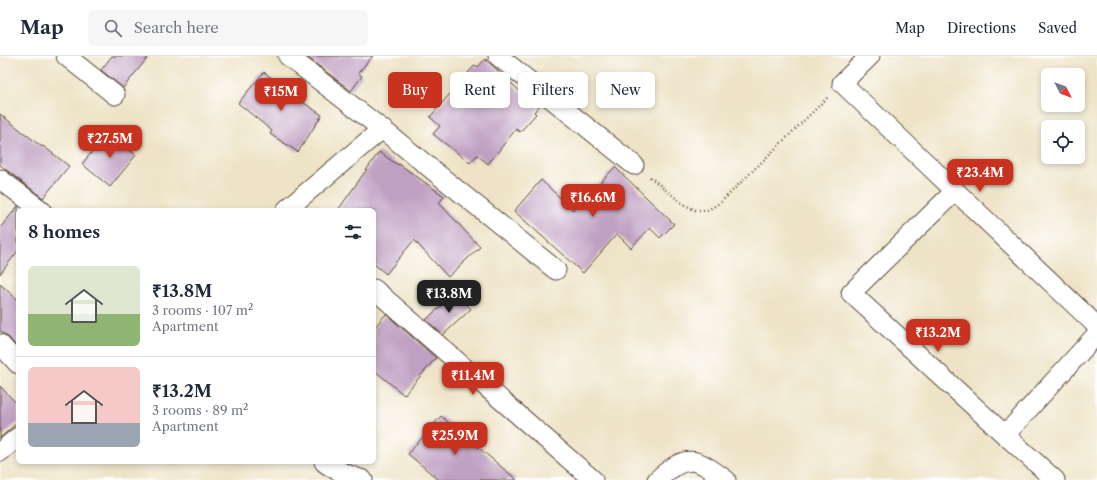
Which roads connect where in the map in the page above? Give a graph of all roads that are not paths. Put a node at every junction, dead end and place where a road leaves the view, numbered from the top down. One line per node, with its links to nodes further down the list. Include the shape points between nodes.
1 (66, 56): 5 (street)
2 (288, 56): 6 (street)
3 (498, 56): 7 (street)
4 (870, 56): 9 (street, via 842,83)
5 (115, 95)
6 (382, 129): 11 (street); 12 (street)
7 (634, 165)
8 (0, 179): 10 (street)
9 (956, 191): 14 (street); 18 (street, via 851,293)
10 (39, 208)
11 (288, 208)
12 (556, 270)
13 (376, 291): 23 (street)
14 (1097, 326)
15 (1097, 334): 18 (street)
16 (0, 344): 17 (street)
17 (16, 362)
18 (1005, 435): 26 (street)
19 (16, 439): 20 (street)
20 (0, 452)
21 (326, 464): 22 (street)
22 (363, 480)
23 (593, 480)
24 (657, 480): 25 (street, via 669,469 687,460 709,467)
25 (726, 480)
26 (1055, 480)

